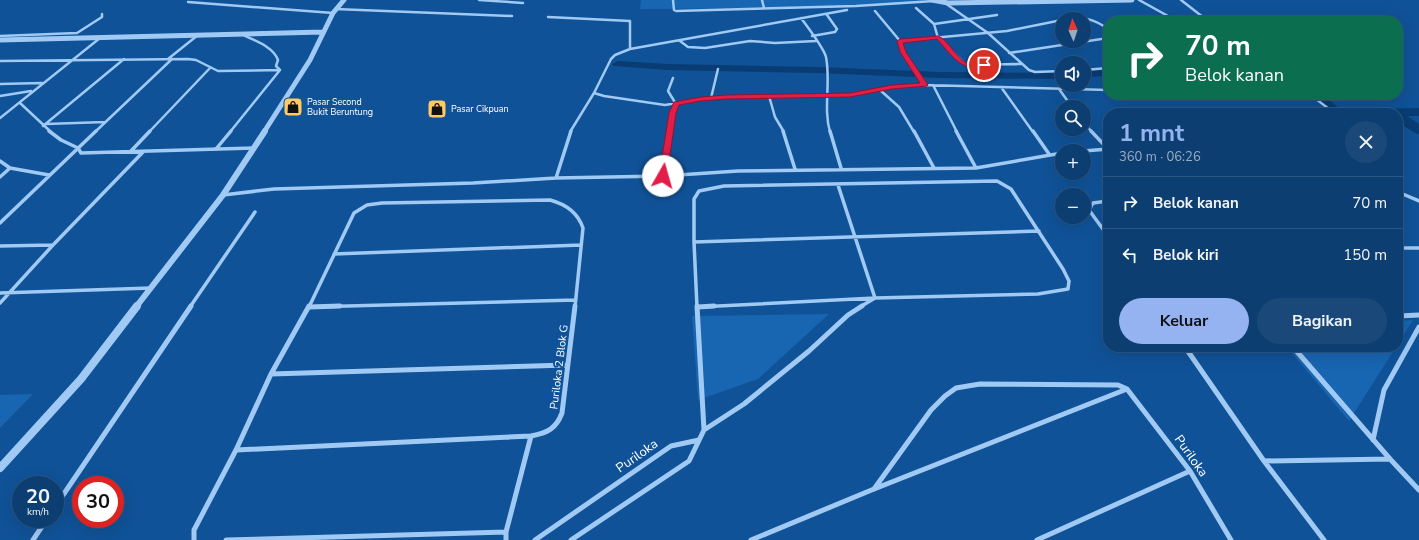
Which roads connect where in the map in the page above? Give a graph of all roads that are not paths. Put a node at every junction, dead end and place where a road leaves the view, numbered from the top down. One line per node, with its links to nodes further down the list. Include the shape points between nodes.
1 (344, 0): 16 (street)
2 (478, 0): 12 (street)
3 (674, 0): 13 (street, via 676,11)
4 (762, 0): 13 (street)
5 (1132, 0): 11 (street)
6 (1139, 0): 22 (street)
7 (1181, 0): 23 (street)
8 (922, 1): 9 (street); 13 (street, via 856,6)
9 (933, 1): 11 (street)
10 (188, 2): 16 (street)
11 (947, 2): 26 (street)
12 (522, 3)
13 (764, 8)
14 (916, 8): 29 (street)
15 (847, 10): 19 (street)
16 (334, 11): 21 (street); 31 (street)
17 (875, 11): 43 (street)
18 (102, 14): 35 (street, via 102,17 76,32 58,35)
19 (827, 15): 25 (street); 36 (street, via 837,29 835,32)
20 (997, 15): 26 (street)
21 (512, 16)
22 (1168, 16)
23 (1202, 16)
24 (548, 17): 44 (street, via 630,21)
25 (800, 18): 36 (street); 42 (street)
26 (970, 19): 29 (street); 32 (street)
27 (1091, 19): 30 (street)
28 (1055, 21): 32 (street)
29 (934, 24): 38 (street)
30 (1103, 26)
31 (323, 32): 33 (street); 84 (street, via 310,60)
32 (988, 33): 38 (street); 45 (street)
33 (241, 34): 34 (street); 56 (street, via 277,55 276,66)
34 (198, 35): 37 (street); 47 (street)
35 (0, 36)
36 (812, 36): 41 (street)
37 (101, 37): 40 (street); 49 (street)
38 (938, 38): 43 (street); 51 (street, via 966,65)
39 (1103, 39): 45 (street)
40 (0, 40)
41 (816, 40): 42 (street, via 775,43 750,41 705,48 688,47); 70 (street, via 826,56)
42 (680, 41): 44 (street)
43 (900, 41): 61 (street, via 903,52)
44 (630, 49): 69 (street, via 611,59)
45 (1009, 53): 51 (street)
46 (124, 59): 47 (street); 49 (street); 80 (street)
47 (168, 59): 48 (street)
48 (173, 59): 52 (street, via 196,60); 79 (street)
49 (72, 60): 50 (street); 59 (street)
50 (0, 61)
51 (1022, 64): 57 (street, via 1035,72)
52 (210, 68): 56 (street, via 226,72); 88 (street)
53 (1103, 68): 55 (street)
54 (718, 69): 73 (street)
55 (1091, 69)
56 (280, 70): 85 (street)
57 (1055, 71)
58 (673, 78): 76 (street, via 668,90)
59 (42, 83): 60 (street); 68 (street)
60 (0, 84)
61 (924, 85): 62 (street); 65 (street)
62 (933, 85): 63 (street); 96 (street)
63 (1001, 87): 64 (street); 90 (street)
64 (1055, 89)
65 (880, 90): 70 (street, via 850,95); 95 (street, via 899,107)
66 (1091, 90): 67 (street)
67 (1103, 90)
68 (32, 91): 71 (street); 75 (street)
69 (594, 93): 76 (street, via 655,104); 101 (street, via 570,132)
70 (828, 94): 72 (street); 94 (street, via 827,122)
71 (0, 96)
72 (769, 96): 73 (street); 97 (street)
73 (711, 98): 76 (street)
74 (1317, 100): 77 (street)
75 (20, 103): 78 (street); 80 (street)
76 (676, 104): 100 (street)
77 (1328, 108)
78 (1, 116)
79 (105, 122): 80 (street); 83 (street)
80 (44, 125): 83 (street, via 61,140)
81 (1091, 131): 82 (street)
82 (1103, 144)
83 (78, 148): 88 (street, via 81,153); 98 (street)
84 (255, 148): 85 (street); 104 (street)
85 (216, 149): 89 (street)
86 (1103, 149): 87 (street)
87 (1091, 150)
88 (131, 151): 89 (street)
89 (144, 151): 113 (street)
90 (1049, 154): 91 (street); 96 (street, via 1004,165)
91 (1055, 154)
92 (0, 161): 93 (street)
93 (10, 168): 98 (street); 99 (street)
94 (841, 168): 95 (street); 97 (street)
95 (934, 168): 96 (street)
96 (976, 168)
97 (795, 170): 100 (street)
98 (49, 175): 108 (street)
99 (0, 176)
100 (663, 176): 101 (street)
101 (556, 178): 104 (street, via 274,189)
102 (838, 185): 110 (street, via 997,181 1011,189); 111 (street); 112 (street, via 724,186 699,191 694,199)
103 (1403, 194): 106 (street)
104 (223, 195): 119 (street)
105 (1103, 201): 109 (street, via 1092,203 1089,210)
106 (1419, 201)
107 (255, 212): 146 (street)
108 (0, 223)
109 (1103, 229)
110 (1039, 231): 111 (street); 122 (street, via 1069,281 1068,289 1038,294)
111 (855, 237): 112 (street); 122 (street)
112 (694, 242): 126 (street)
113 (54, 244): 115 (street); 121 (street)
114 (581, 245): 118 (street); 118 (street, Puriloka 2 Blok G, via 583,226 576,215 560,202 407,202 367,204 360,208 354,213); 123 (street, Puriloka 2 Blok G)
115 (0, 246)
116 (1403, 248): 117 (street)
117 (1419, 248)
118 (334, 254): 125 (street)
119 (151, 288): 121 (street); 142 (street, via 81,379)
120 (0, 293): 121 (street)
121 (9, 293): 124 (street)
122 (874, 298): 126 (street); 135 (street, via 848,316 744,404)
123 (576, 300): 125 (street); 132 (street, Puriloka 2 Blok G)
124 (0, 303)
125 (309, 307): 133 (street)
126 (698, 307): 135 (street)
127 (1419, 315): 128 (street)
128 (1403, 316)
129 (1419, 327): 138 (street, via 1384,390)
130 (1188, 352): 141 (street)
131 (1297, 352): 138 (street)
132 (568, 365): 133 (street); 136 (street, Puriloka 2 Blok G, via 558,425 547,433)
133 (271, 374): 139 (street)
134 (1127, 389): 143 (street, Puriloka); 144 (street); 144 (street, via 1108,384 980,384 956,388 931,410)
135 (704, 430): 137 (street)
136 (531, 436): 139 (street, Puriloka 2 Blok G); 148 (street)
137 (699, 440): 153 (street, Puriloka, via 670,446); 154 (street, via 689,461)
138 (1373, 440): 140 (street)
139 (236, 450): 150 (street, via 194,530)
140 (1390, 459): 141 (street); 145 (street)
141 (1264, 461): 158 (street)
142 (0, 468)
143 (1190, 471): 156 (street); 157 (street, Puriloka)
144 (874, 489): 155 (street)
145 (1419, 490)
146 (64, 494)
147 (41, 528): 149 (street)
148 (506, 532): 151 (street); 152 (street)
149 (33, 540)
150 (194, 540)
151 (226, 540)
152 (506, 540)
153 (535, 540)
154 (571, 540)
155 (751, 540)
156 (1037, 540)
157 (1231, 540)
158 (1324, 540)

